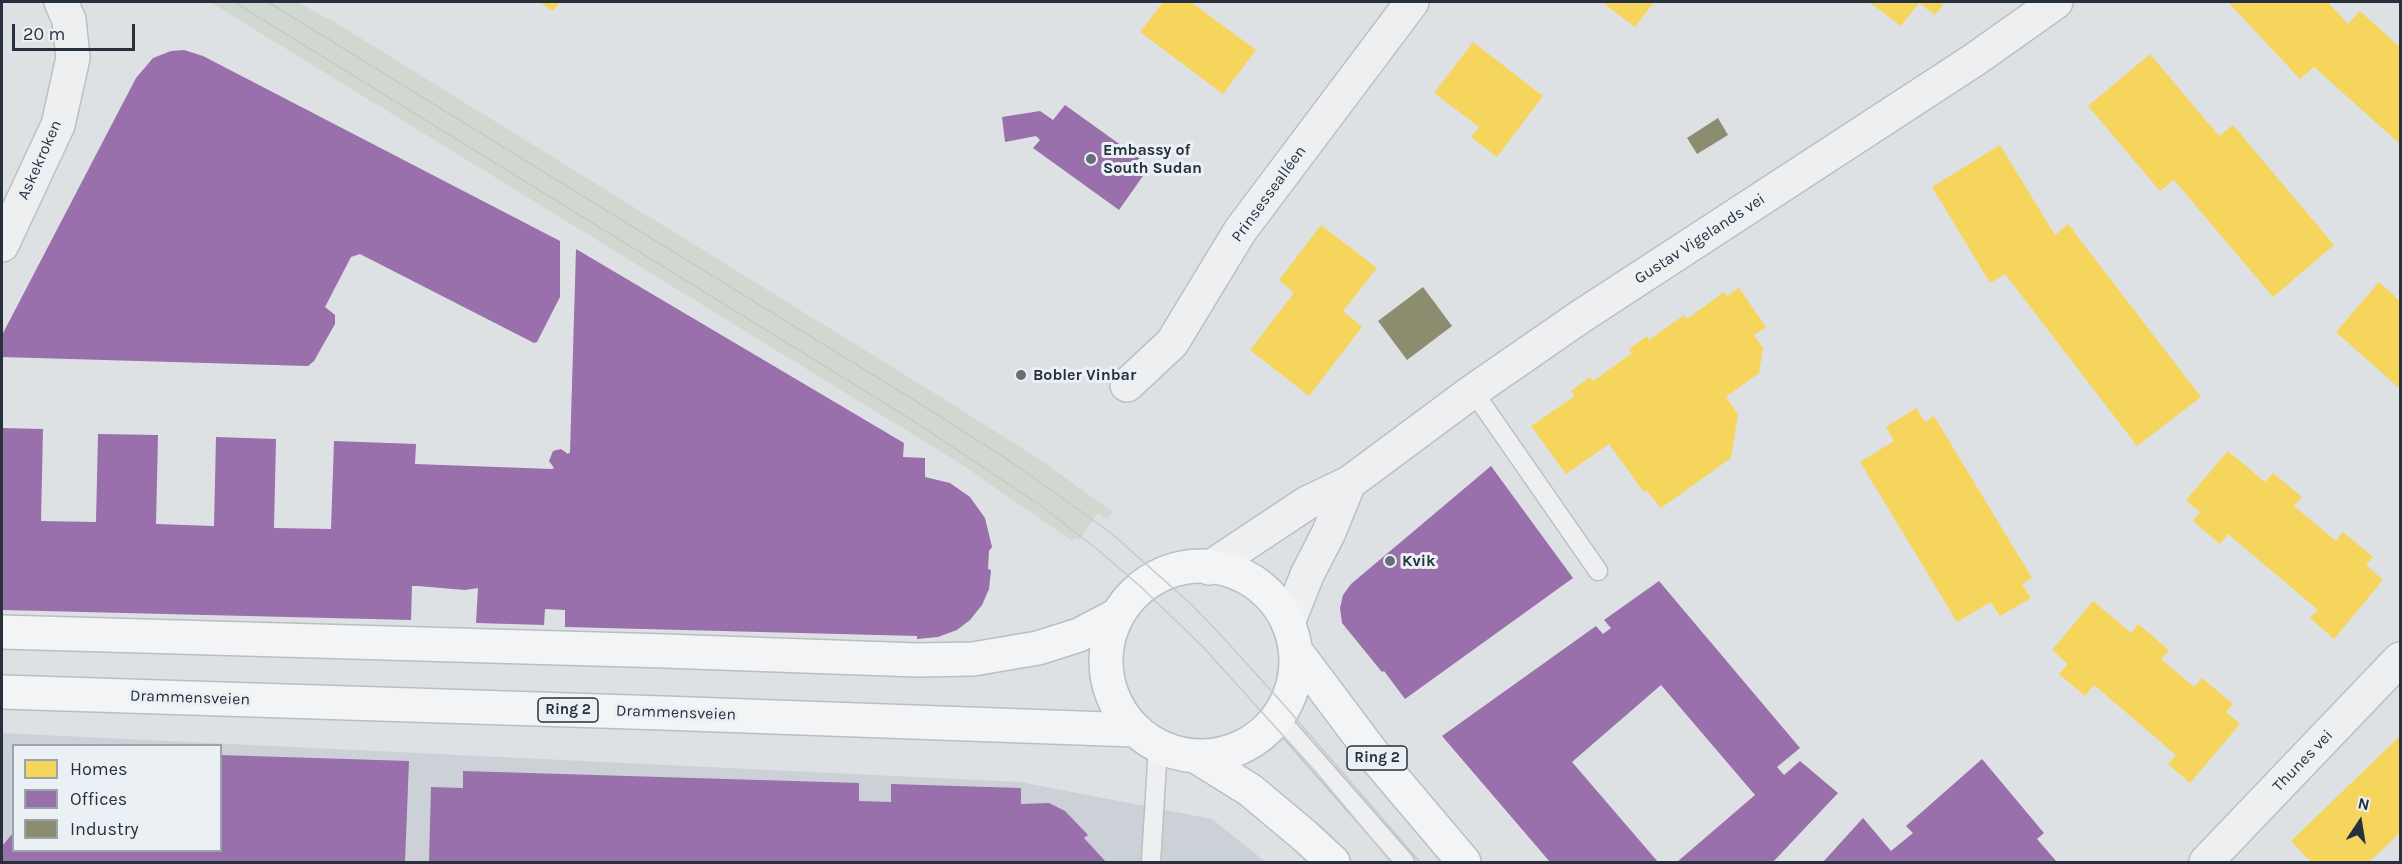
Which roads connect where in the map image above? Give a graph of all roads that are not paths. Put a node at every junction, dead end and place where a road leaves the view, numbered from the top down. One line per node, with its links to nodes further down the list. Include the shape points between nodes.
1 (61, 2): 4 (street, Askekroken, via 69,20 73,58 58,125)
2 (1412, 2): 5 (street, Prinsessealléen, via 1240,231 1172,343)
3 (2056, 2): 6 (street, Gustav Vigelands vei, via 1965,67)
4 (2, 246)
5 (1127, 385)
6 (1473, 391): 7 (street, Gustav Vigelands vei); 9 (lane)
7 (1348, 483): 8 (street, Gustav Vigelands vei, via 1307,503); 12 (street, via 1307,575)
8 (1209, 568): 10 (main road, via 1180,568 1150,580); 12 (main road, via 1243,576 1262,589 1277,604)
9 (1598, 571)
10 (1117, 615): 11 (main road, via 1079,635 1038,648 973,659 927,660); 16 (main road, via 1107,645 1107,676 1116,705)
11 (2, 632)
12 (1292, 636): 15 (main road, via 1296,669); 21 (main road, Ring 2, via 1376,758)
13 (2400, 659): 22 (street, Thunes vei)
14 (2, 692): 16 (main road, Drammensveien / Ring 2, via 675,713)
15 (1278, 717): 17 (main road, via 1251,742 1225,754); 20 (lane)
16 (1147, 738): 17 (main road, via 1177,754); 18 (lane)
17 (1197, 757): 19 (main road, via 1250,790)
18 (1151, 862)
19 (1333, 862)
20 (1405, 862)
21 (1464, 862)
22 (2206, 862)

